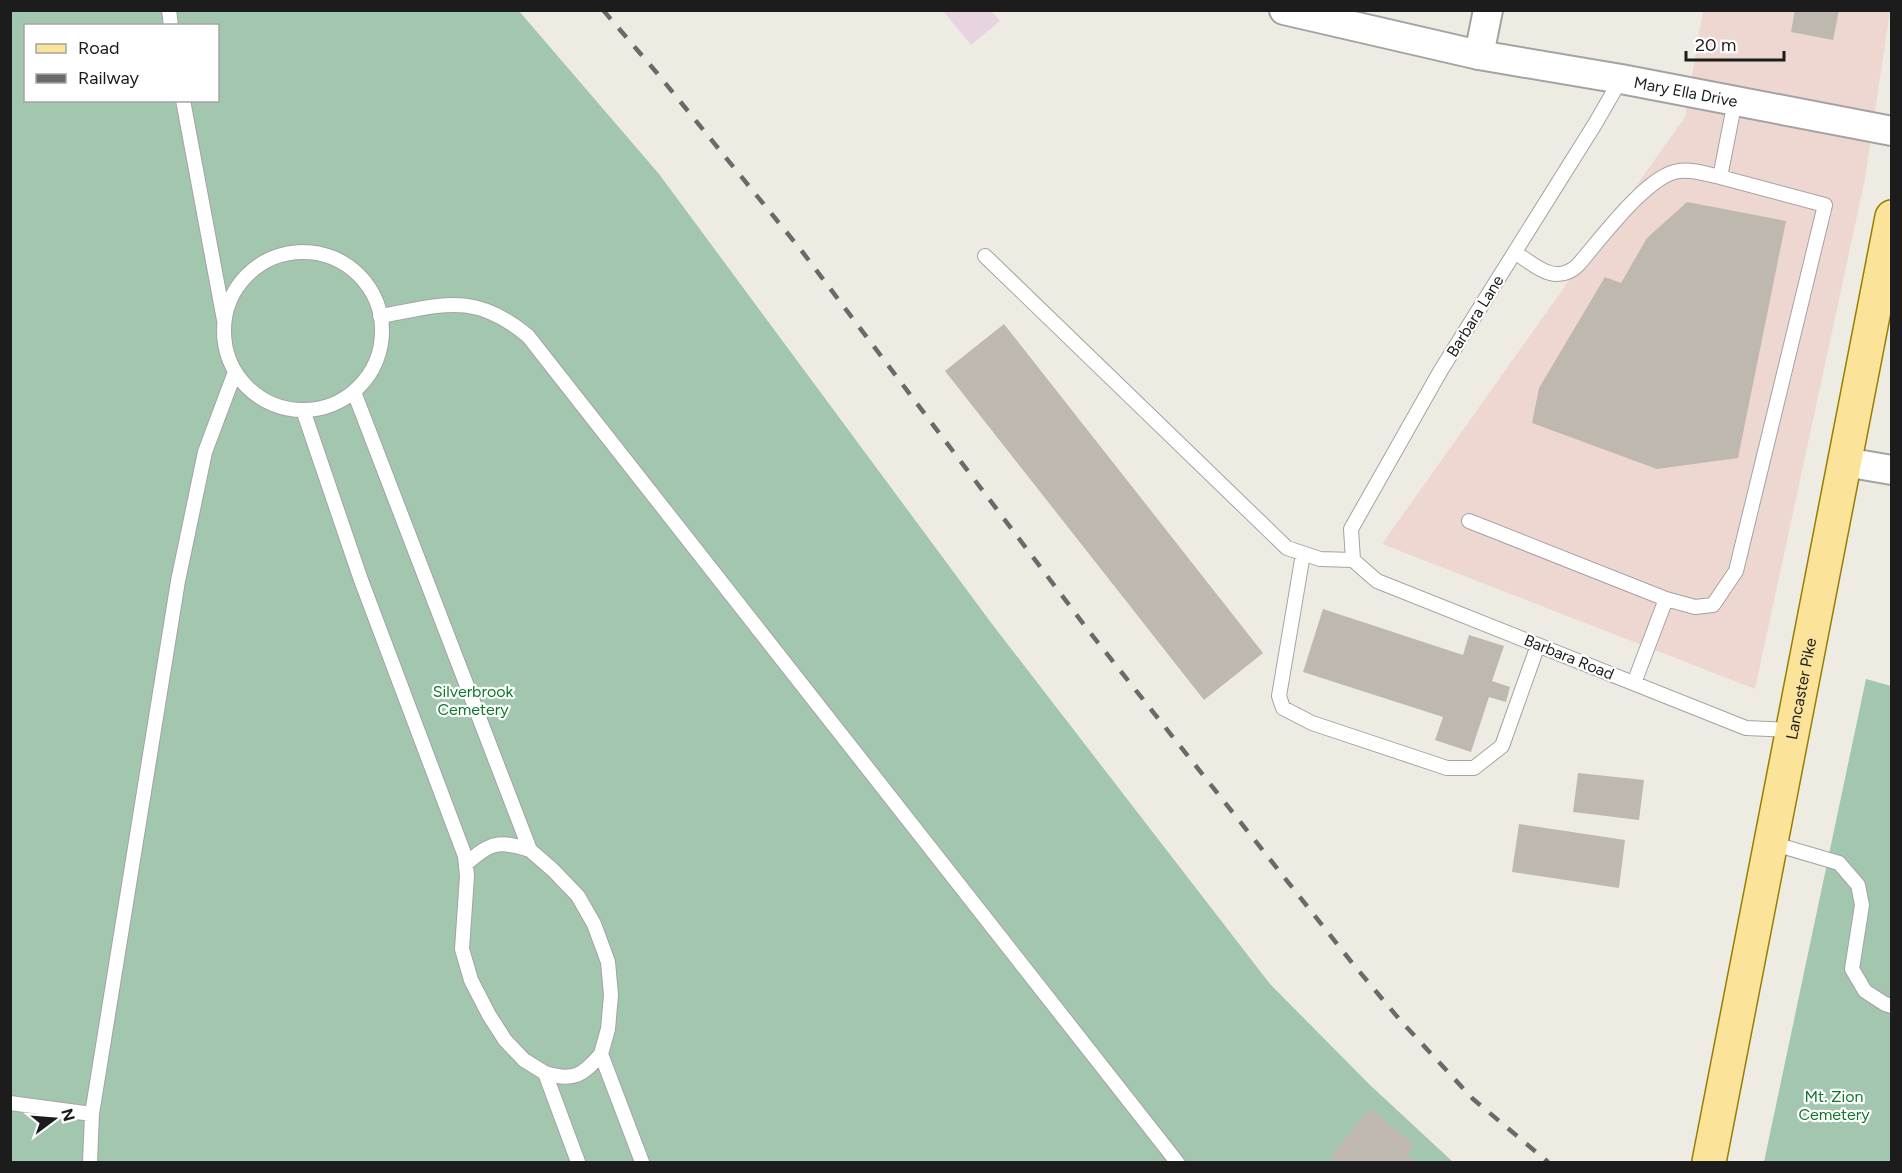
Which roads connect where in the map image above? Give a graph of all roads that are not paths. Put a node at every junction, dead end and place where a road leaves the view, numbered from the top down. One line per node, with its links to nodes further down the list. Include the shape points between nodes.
1 (1284, 10): 3 (street, Mary Ella Drive)
2 (1488, 10): 3 (street)
3 (1479, 56): 4 (street, Mary Ella Drive)
4 (1621, 79): 5 (street, Mary Ella Drive); 10 (lane, Barbara Lane)
5 (1735, 101): 7 (street, Mary Ella Drive); 8 (lane)
6 (183, 102): 13 (lane)
7 (1892, 131)
8 (1720, 177): 10 (lane, via 1691,171 1665,174 1635,199 1578,265 1564,274 1543,271); 22 (lane, via 1825,205 1736,571 1713,605 1695,607)
9 (1892, 217): 17 (main road, Lancaster Pike)
10 (1515, 252): 21 (lane, Barbara Lane, via 1441,370 1351,529)
11 (985, 256): 20 (lane, via 1287,548)
12 (380, 316): 13 (lane, via 372,292 346,265 320,254 293,253 258,266 243,280 231,300); 15 (lane, via 377,359); 37 (lane, via 437,306 477,306 495,313 528,336)
13 (225, 323): 14 (lane, via 226,348)
14 (236, 372): 16 (lane, via 250,390 270,403); 33 (lane, via 205,452 178,581)
15 (354, 392): 16 (lane, via 336,404); 27 (lane)
16 (303, 410): 28 (lane)
17 (1845, 462): 18 (street); 25 (main road, Lancaster Pike)
18 (1892, 470)
19 (1469, 520): 22 (lane)
20 (1303, 554): 21 (lane); 23 (lane, via 1279,696 1283,708 1312,723 1447,768 1474,768 1502,746)
21 (1353, 560): 23 (lane, Barbara Road, via 1377,581)
22 (1666, 598): 24 (lane)
23 (1538, 645): 24 (lane, Barbara Road)
24 (1634, 683): 25 (lane, Barbara Road, via 1746,728)
25 (1794, 730): 26 (main road, Lancaster Pike)
26 (1771, 843): 29 (lane, via 1839,863 1858,885 1862,905 1852,969 1864,991); 38 (main road, Lancaster Pike)
27 (530, 850): 28 (lane, via 498,844 483,849); 30 (lane, via 578,896 608,962 611,995)
28 (466, 864): 31 (lane, via 462,949 471,980 505,1040 524,1060)
29 (1892, 1006)
30 (601, 1054): 31 (lane, via 588,1069 575,1075 560,1077); 36 (lane)
31 (546, 1073): 35 (lane)
32 (10, 1103): 33 (lane)
33 (92, 1114): 34 (lane)
34 (90, 1162)
35 (578, 1162)
36 (642, 1162)
37 (1177, 1162)
38 (1709, 1162)

